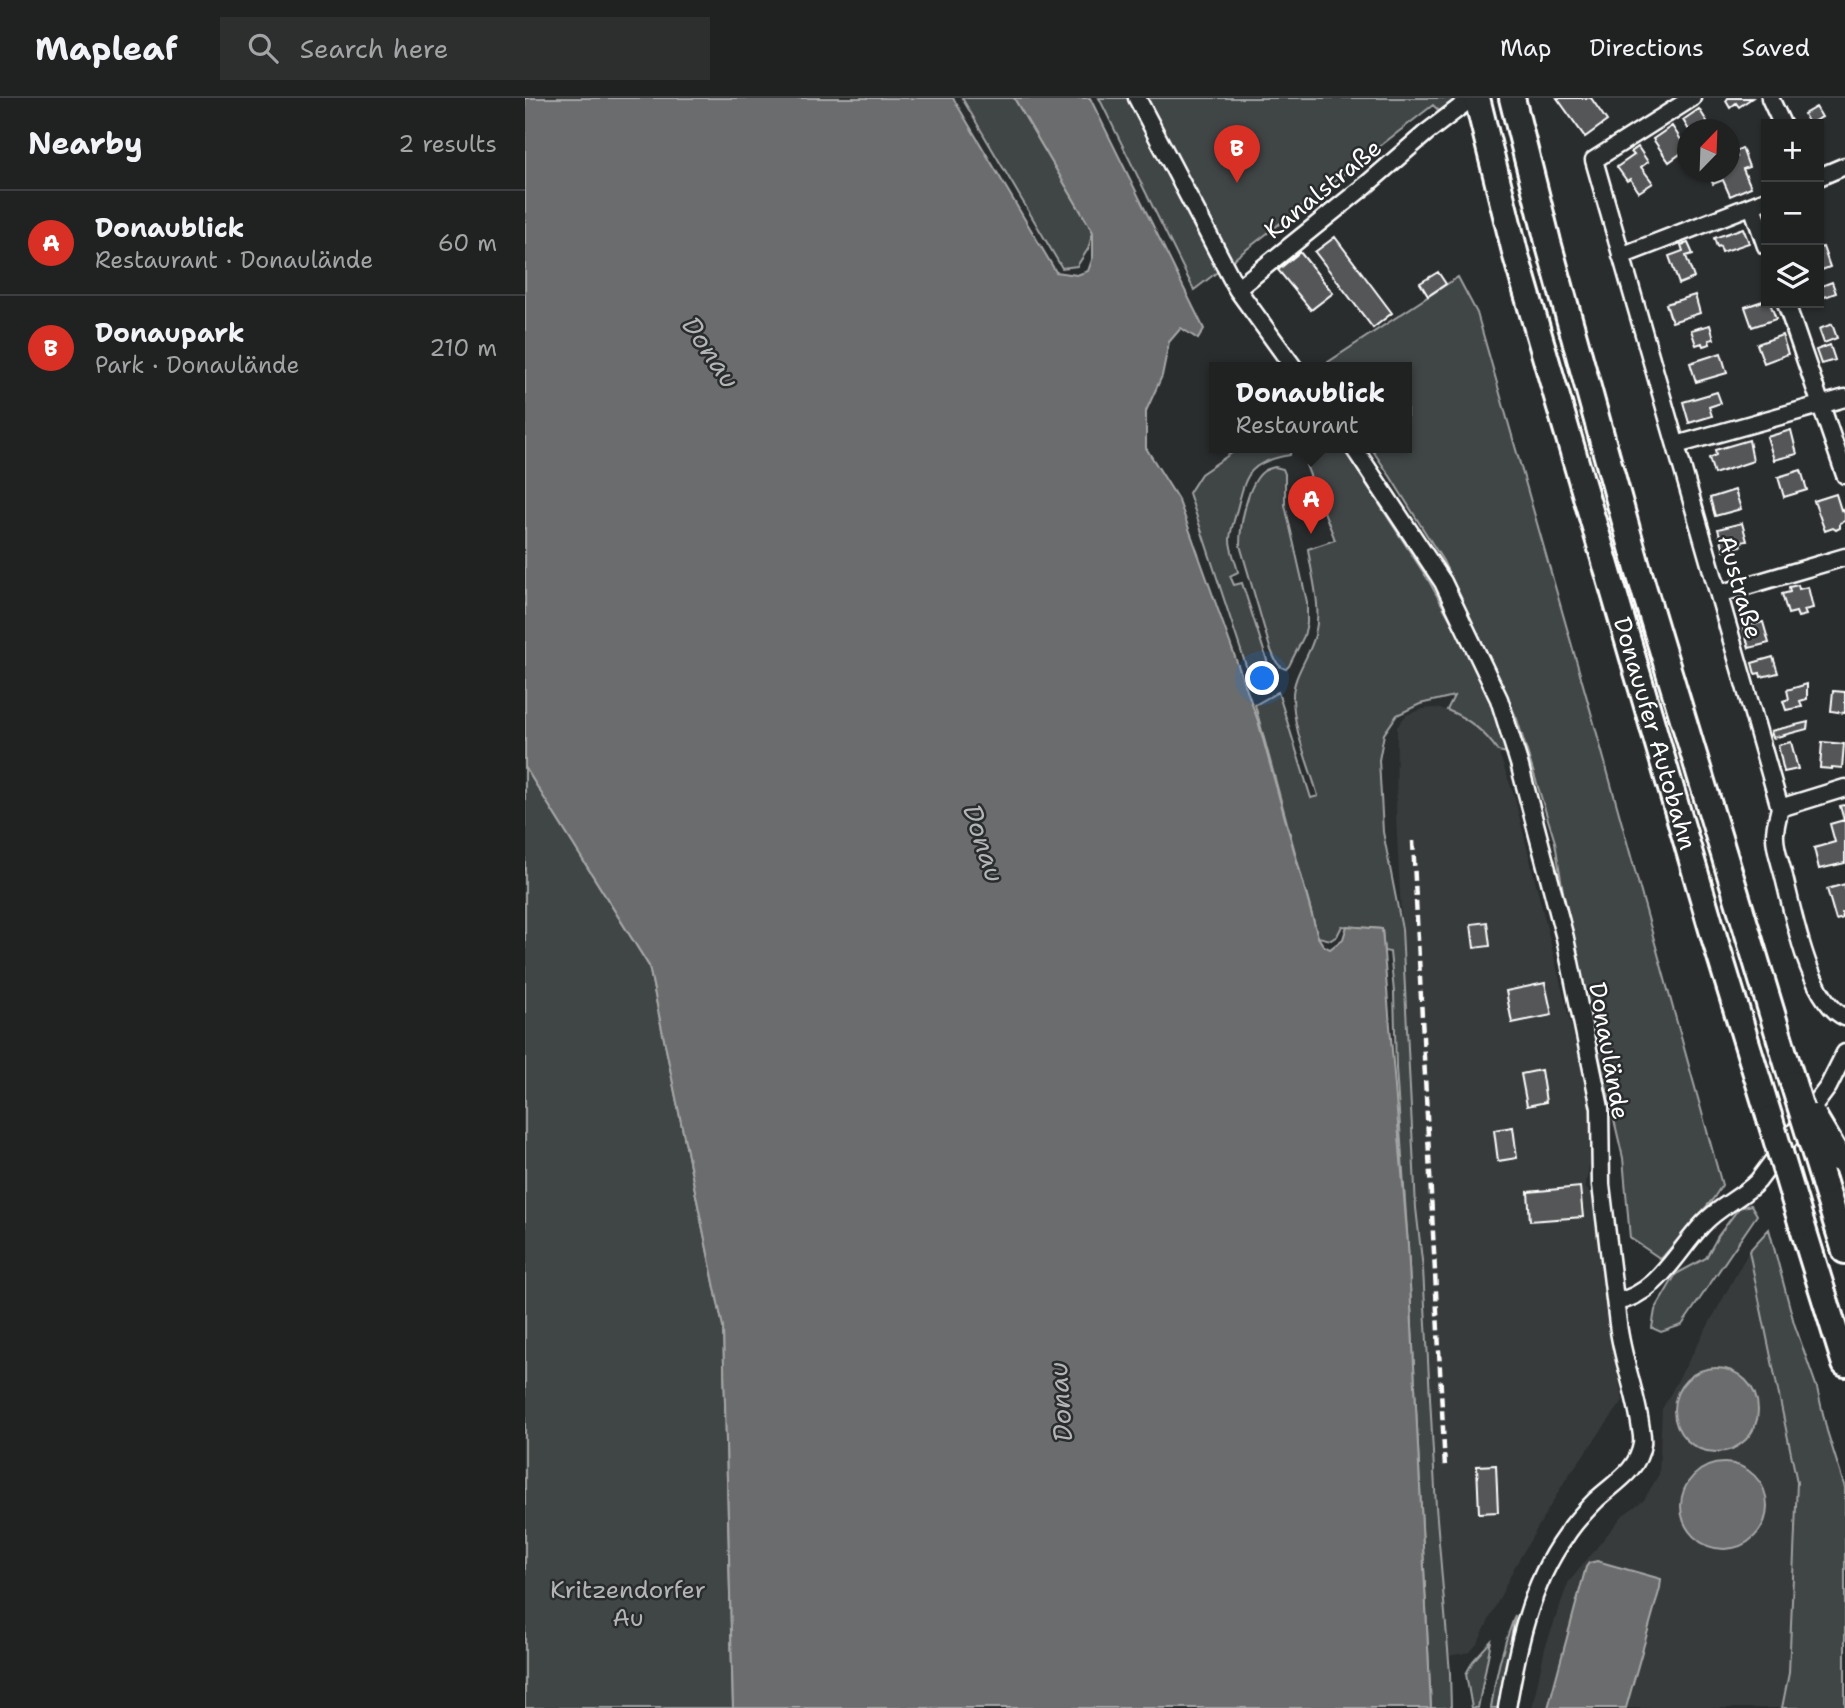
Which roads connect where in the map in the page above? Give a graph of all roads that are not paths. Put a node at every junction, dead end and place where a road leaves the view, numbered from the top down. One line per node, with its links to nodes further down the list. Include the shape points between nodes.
1 (1137, 98): 12 (street)
2 (1474, 98): 12 (street, Kanalstraße); 29 (highway, Donauufer Autobahn, bridge, via 1715,940)
3 (1512, 98): 26 (highway, Donauufer Autobahn, bridge, via 1636,560 1793,1083)
4 (1692, 98): 11 (street, Austraße, via 1594,160)
5 (1770, 98): 6 (street)
6 (1780, 119)
7 (1845, 166): 8 (street)
8 (1824, 175)
9 (1759, 203): 10 (street); 11 (street)
10 (1766, 245)
11 (1621, 256): 17 (street, Austraße)
12 (1237, 289): 14 (street)
13 (1788, 308): 16 (street)
14 (1290, 362)
15 (1845, 398): 16 (street)
16 (1821, 406): 17 (street); 19 (street)
17 (1676, 445): 21 (street, Austraße)
18 (1357, 453): 28 (street, Donaulände, via 1443,582 1499,699 1519,763 1565,938 1600,1108 1601,1185)
19 (1845, 475)
20 (1845, 557): 21 (street)
21 (1719, 594): 23 (street, Austraße)
22 (1845, 788): 23 (street)
23 (1780, 808): 24 (street, Austraße, via 1775,836 1799,939 1826,1003)
24 (1845, 1017)
25 (1845, 1053): 28 (street, via 1828,1087 1749,1191 1703,1223 1649,1287)
26 (1836, 1172): 27 (highway, Donauufer Autobahn)
27 (1845, 1251)
28 (1616, 1302): 30 (street, Donaulände, via 1620,1344 1643,1441 1640,1453 1623,1478 1596,1500 1565,1536 1553,1556 1531,1605)
29 (1845, 1364)
30 (1507, 1708)

